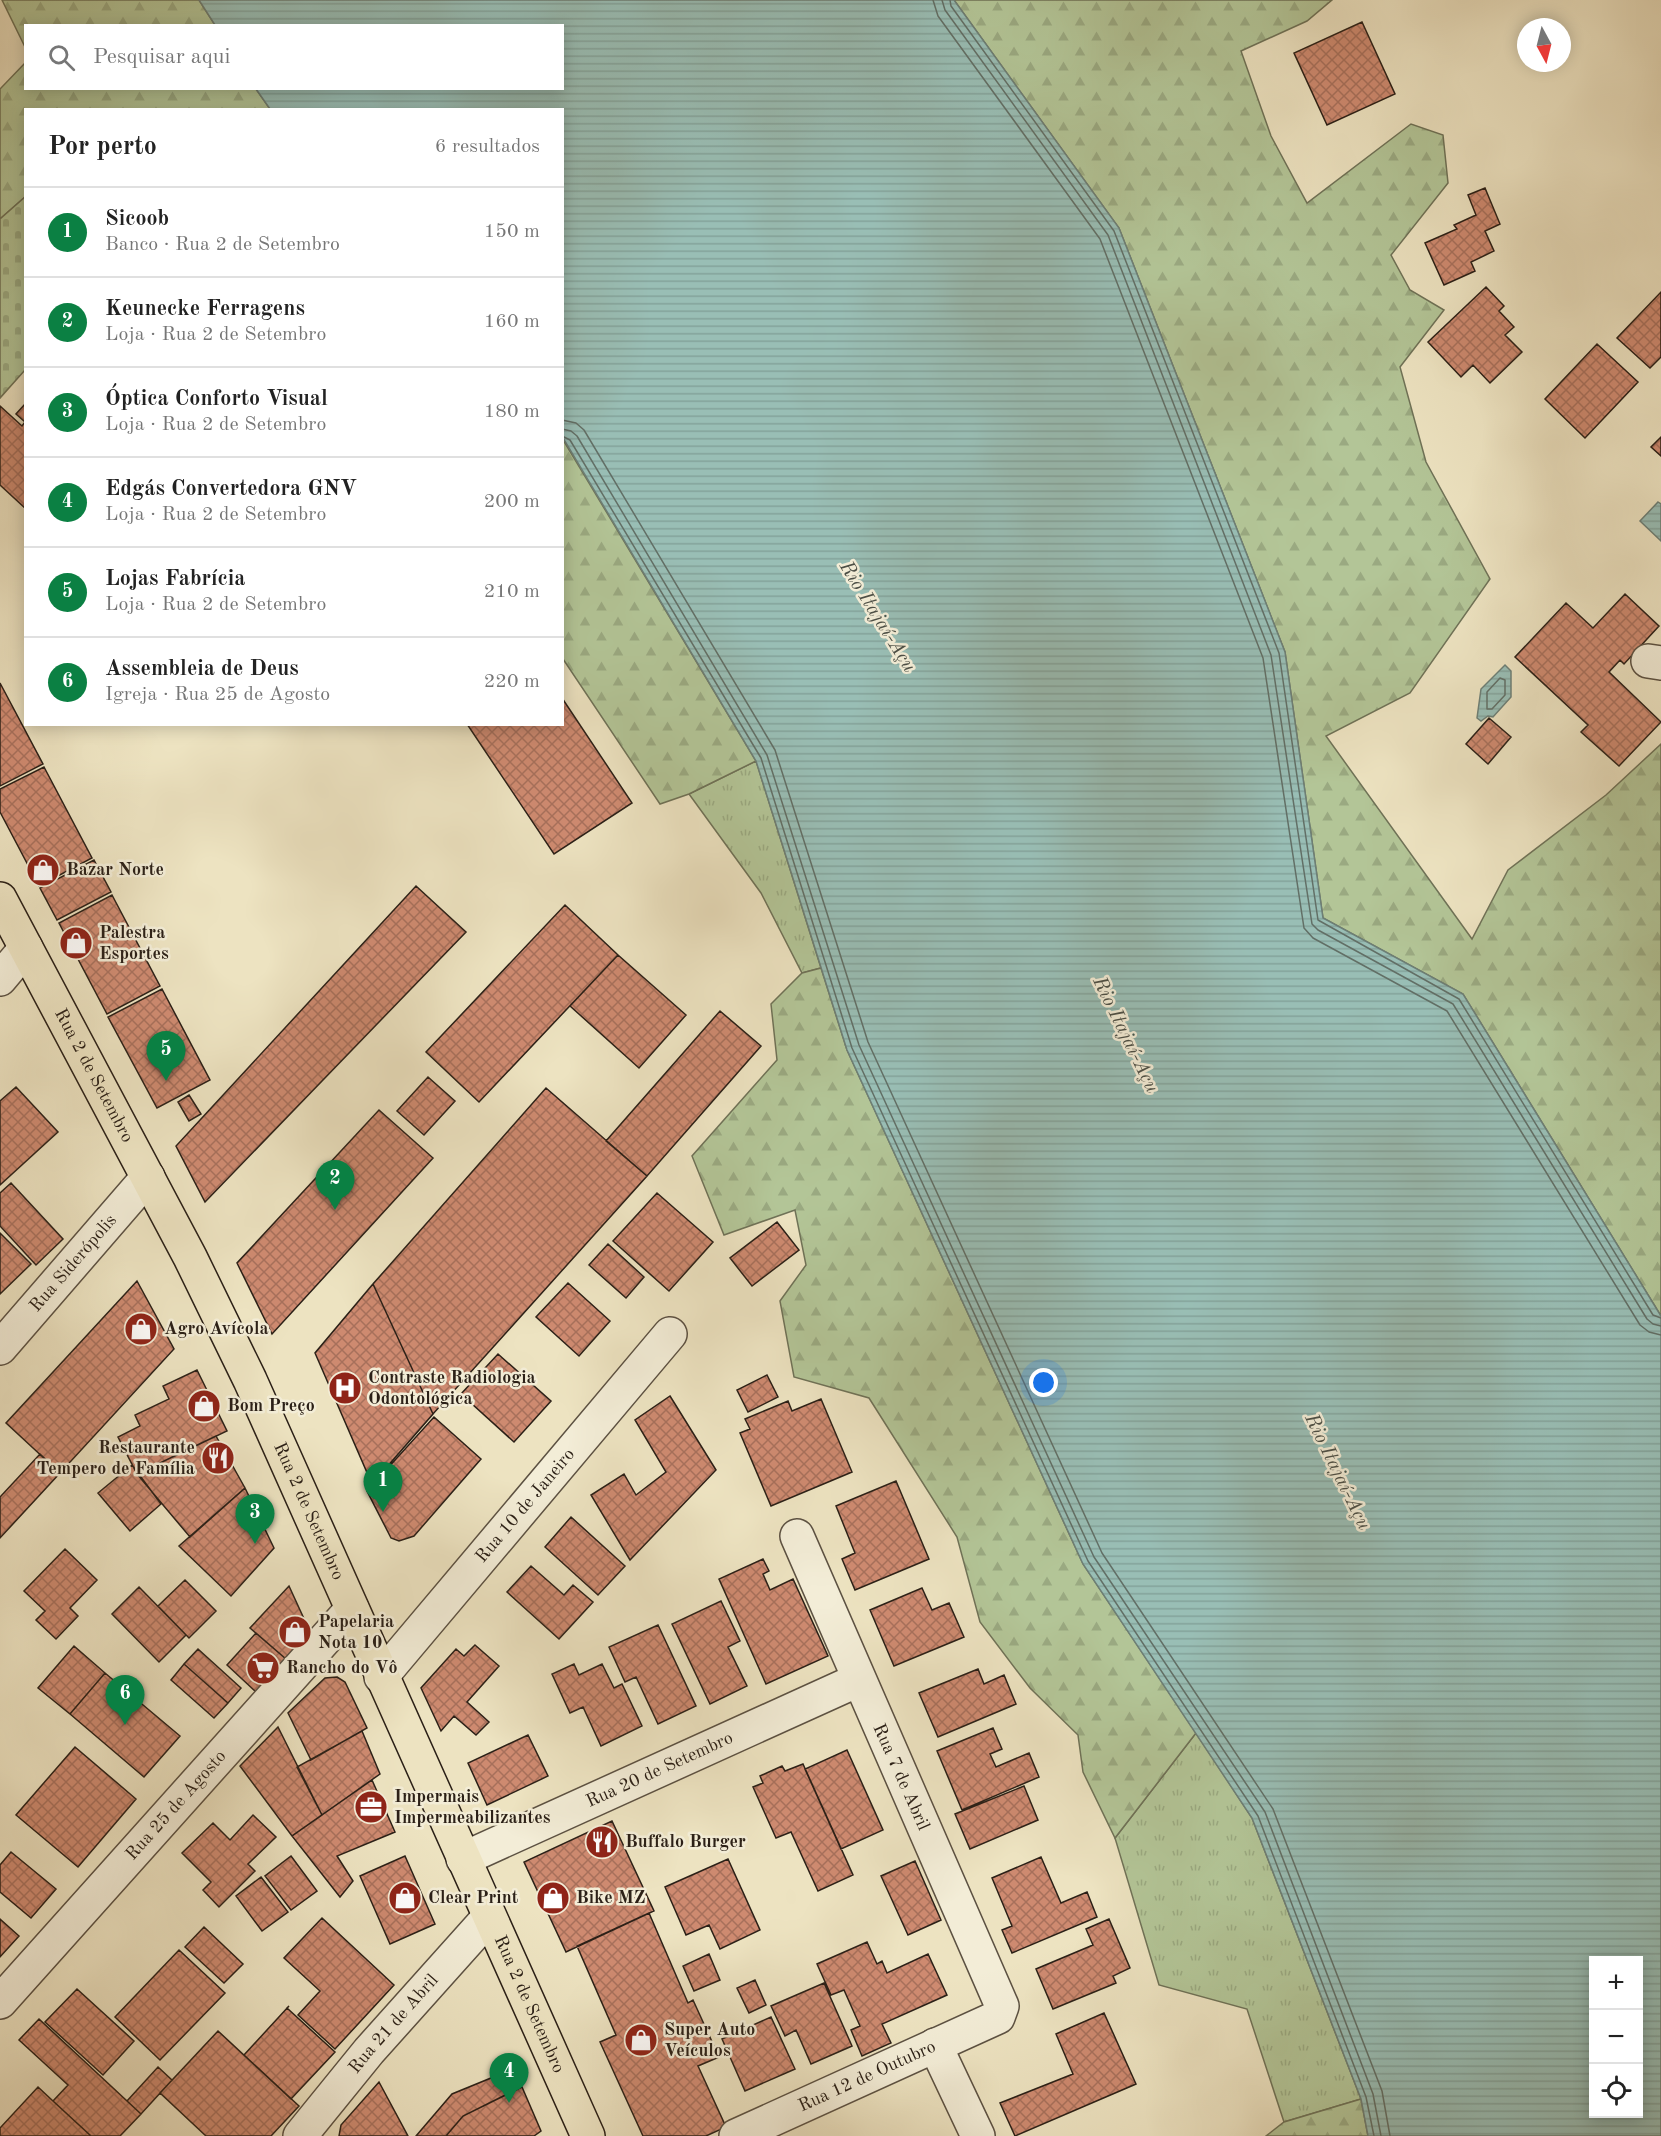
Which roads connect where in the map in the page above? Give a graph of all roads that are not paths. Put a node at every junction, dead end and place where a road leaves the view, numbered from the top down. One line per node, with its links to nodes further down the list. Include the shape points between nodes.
1 (0, 899): 2 (main road, Rua 2 de Setembro)
2 (26, 948): 3 (street); 4 (main road, Rua 2 de Setembro)
3 (0, 979)
4 (148, 1178): 6 (street, Rua Siderópolis); 8 (main road, Rua 2 de Setembro, via 250,1380)
5 (670, 1334): 9 (street, Rua 10 de Janeiro)
6 (0, 1348)
7 (797, 1536): 10 (street, Rua 7 de Abril)
8 (352, 1609): 9 (main road, Rua 2 de Setembro); 13 (street, Rua 25 de Agosto)
9 (381, 1677): 11 (main road, Rua 2 de Setembro)
10 (858, 1680): 11 (street, Rua 20 de Setembro); 14 (street, Rua 7 de Abril, via 1002,2006)
11 (463, 1859): 12 (main road, Rua 2 de Setembro)
12 (489, 1917): 16 (street, Rua 21 de Abril, via 369,2051); 17 (main road, Rua 2 de Setembro)
13 (0, 2002)
14 (998, 2017): 15 (street, Rua 12 de Outubro)
15 (935, 2045): 18 (street, Rua 12 de Outubro); 19 (street)
16 (300, 2136)
17 (588, 2136)
18 (736, 2136)
19 (978, 2136)

